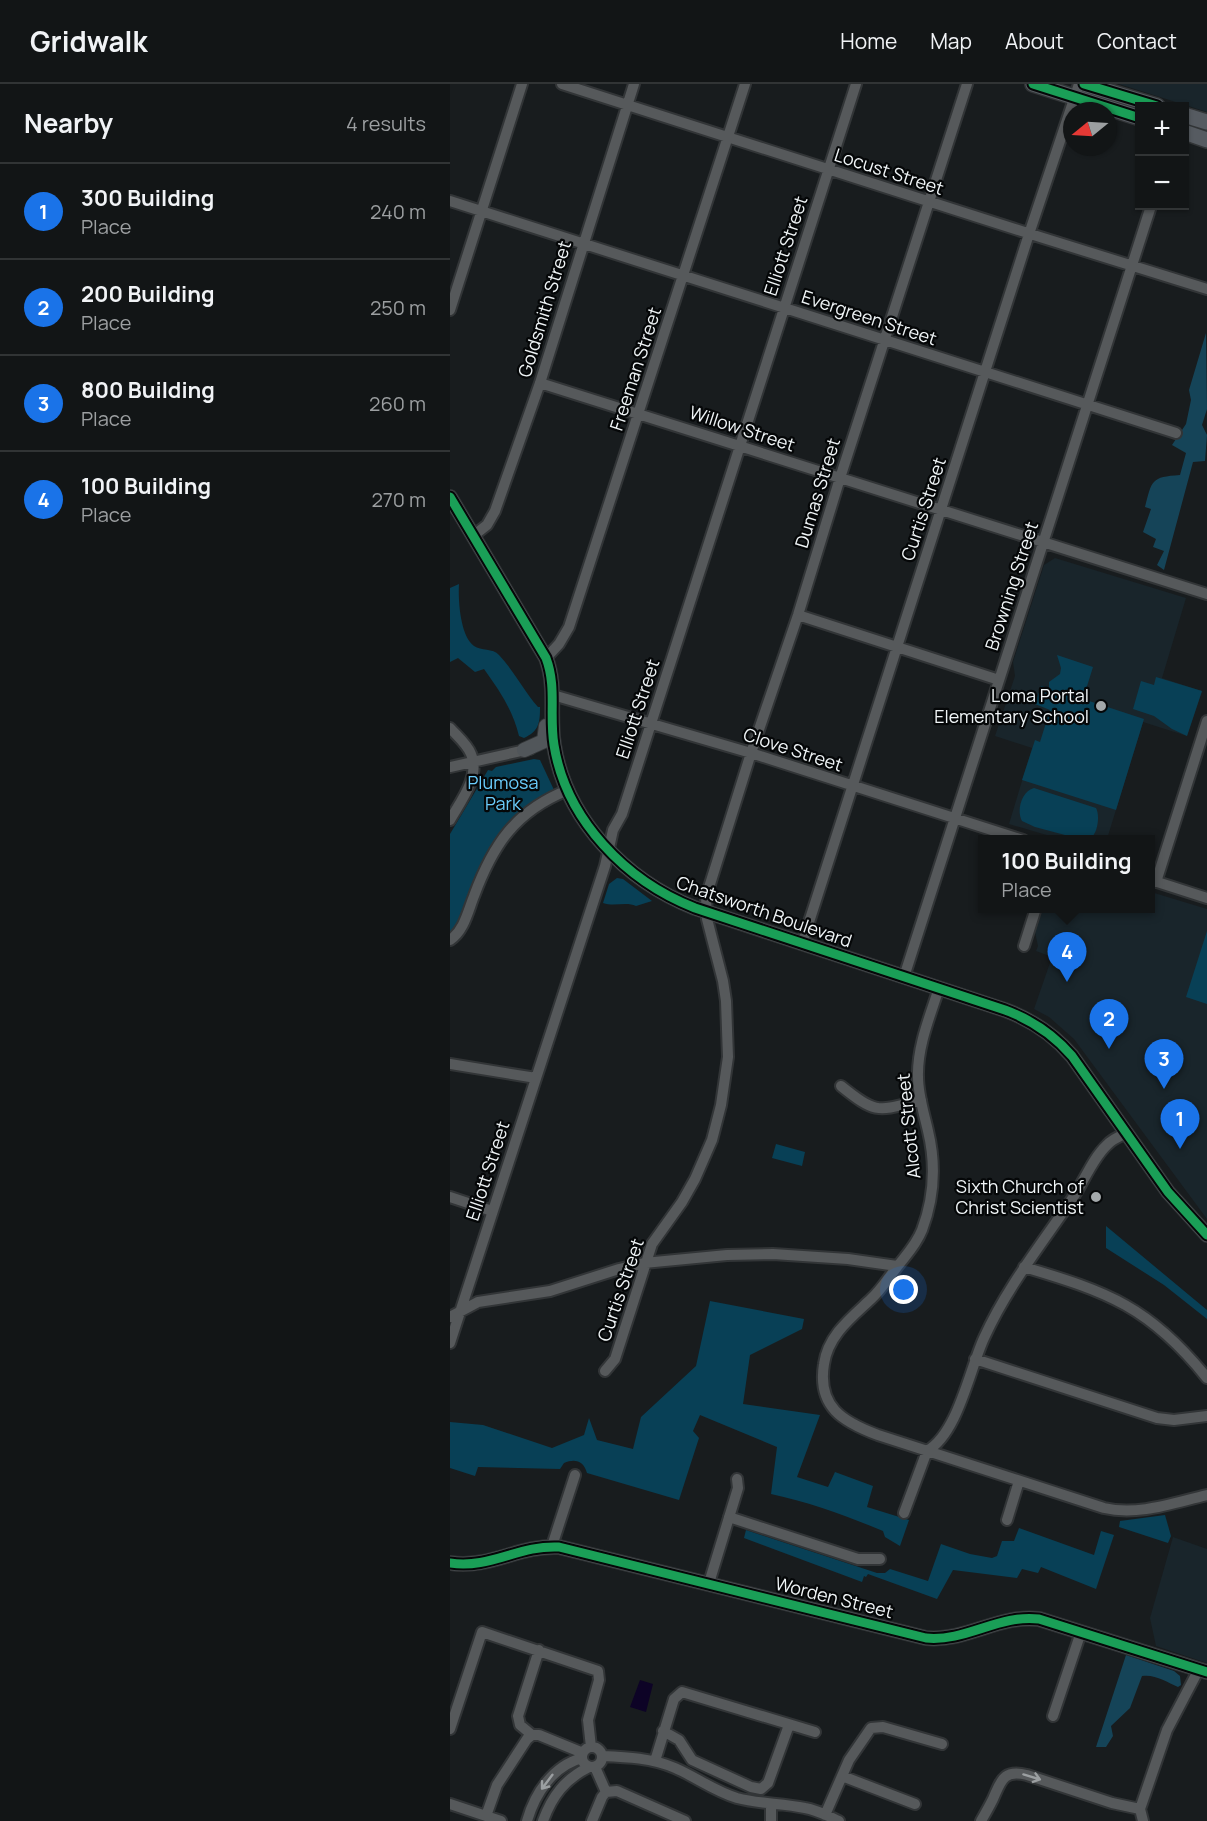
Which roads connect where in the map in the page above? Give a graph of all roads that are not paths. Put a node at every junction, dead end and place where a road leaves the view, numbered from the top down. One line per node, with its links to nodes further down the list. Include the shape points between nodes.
1 (522, 84): 22 (street)
2 (562, 84): 11 (street, Locust Street)
3 (634, 84): 11 (street, Goldsmith Street)
4 (745, 84): 16 (street, Freeman Street)
5 (856, 84): 18 (street, Elliott Street)
6 (967, 84): 20 (street, Dumas Street)
7 (1033, 84): 9 (main road)
8 (1084, 84): 10 (main road)
9 (1077, 91): 12 (main road); 23 (street, Curtis Street)
10 (1144, 102)
11 (627, 104): 16 (street, Locust Street); 24 (street, Goldsmith Street)
12 (1135, 116)
13 (1189, 116): 14 (main road)
14 (1207, 122)
15 (1189, 133): 17 (main road)
16 (727, 137): 18 (street, Locust Street); 26 (street, Freeman Street)
17 (1207, 140)
18 (828, 170): 20 (street, Locust Street); 28 (street, Elliott Street)
19 (450, 201): 22 (street, Evergreen Street)
20 (929, 202): 23 (street, Locust Street); 30 (street, Dumas Street)
21 (1149, 210): 25 (street, Browning Street)
22 (482, 211): 24 (street, Evergreen Street); 29 (street)
23 (1029, 234): 25 (street, Locust Street); 31 (street, Curtis Street)
24 (582, 243): 26 (street, Evergreen Street); 32 (street, Goldsmith Street)
25 (1133, 266): 27 (street, Locust Street); 33 (street, Browning Street)
26 (684, 275): 28 (street, Evergreen Street); 34 (street, Freeman Street)
27 (1207, 288)
28 (783, 308): 30 (street, Evergreen Street); 36 (street, Elliott Street)
29 (450, 310)
30 (885, 340): 31 (street, Evergreen Street); 37 (street, Dumas Street)
31 (984, 371): 33 (street, Evergreen Street); 39 (street, Curtis Street)
32 (540, 383): 34 (street, Willow Street); 40 (street, Goldsmith Street, via 493,515)
33 (1087, 404): 35 (street, Evergreen Street); 41 (street, Browning Street)
34 (640, 413): 36 (street, Willow Street); 45 (street, Freeman Street, via 569,627)
35 (1176, 433)
36 (739, 446): 37 (street, Willow Street); 49 (street, Elliott Street)
37 (840, 478): 39 (street, Willow Street); 43 (street, Dumas Street)
38 (450, 497): 40 (main road, Chatsworth Boulevard)
39 (941, 510): 41 (street, Willow Street); 44 (street, Curtis Street)
40 (473, 536): 45 (main road, Chatsworth Boulevard)
41 (1044, 542): 42 (street, Willow Street); 46 (street, Browning Street)
42 (1207, 594)
43 (798, 615): 44 (street); 54 (street, Dumas Street)
44 (896, 648): 46 (street); 57 (street, Curtis Street)
45 (546, 658): 47 (main road, Chatsworth Boulevard)
46 (999, 680): 59 (street, Browning Street)
47 (553, 701): 49 (street, Clove Street); 51 (main road, Chatsworth Boulevard); 53 (main road, via 544,741)
48 (1207, 721): 52 (street)
49 (651, 723): 54 (street, Clove Street); 62 (street, Elliott Street, via 622,814 613,830)
50 (450, 728): 55 (street, via 467,747)
51 (554, 745): 53 (street); 58 (main road, Chatsworth Boulevard)
52 (1203, 746): 63 (street)
53 (524, 750): 55 (street)
54 (751, 753): 57 (street, Clove Street); 66 (street, Dumas Street, via 706,897)
55 (473, 761): 56 (street); 60 (street, via 470,784)
56 (450, 767)
57 (853, 786): 59 (street, Clove Street); 69 (street, Curtis Street)
58 (568, 790): 62 (main road, Chatsworth Boulevard); 68 (street, via 538,804 509,830 481,876 460,930)
59 (954, 818): 61 (street, Clove Street); 71 (street, Browning Street)
60 (450, 820)
61 (1007, 835)
62 (609, 852): 66 (main road, Chatsworth Boulevard, via 658,891); 74 (street, Elliott Street)
63 (1155, 878)
64 (1155, 881): 65 (street)
65 (1207, 898)
66 (706, 912): 69 (main road, Chatsworth Boulevard); 81 (street, Curtis Street, via 726,1001 728,1057 724,1089 704,1161 682,1202 653,1241)
67 (1035, 913): 70 (street)
68 (450, 940)
69 (802, 944): 71 (main road, Chatsworth Boulevard)
70 (1024, 946)
71 (904, 977): 72 (main road, Chatsworth Boulevard)
72 (939, 988): 76 (street, Alcott Street, via 919,1059); 77 (main road, Chatsworth Boulevard, via 1036,1024 1072,1056)
73 (450, 1064): 74 (street)
74 (536, 1078): 79 (street, Elliott Street)
75 (841, 1086): 76 (street, via 874,1108)
76 (921, 1100): 82 (street, Alcott Street, via 933,1161 931,1193 922,1231 915,1246)
77 (1126, 1133): 80 (main road, Chatsworth Boulevard, via 1168,1192); 83 (street, via 1102,1149)
78 (450, 1197): 79 (street)
79 (492, 1211): 84 (street, Elliott Street)
80 (1207, 1235)
81 (645, 1263): 82 (street, via 757,1254); 84 (street, via 550,1291 478,1302); 88 (street, Curtis Street, via 615,1359)
82 (897, 1266): 91 (street, Alcott Street, via 881,1289 843,1324 824,1362 823,1382 830,1404 842,1420)
83 (1024, 1267): 87 (street, via 994,1316); 89 (street, via 1100,1292 1142,1313 1172,1338)
84 (461, 1311): 85 (street); 86 (street, Elliott Street)
85 (450, 1317)
86 (450, 1343)
87 (975, 1359): 90 (street, via 1157,1418); 91 (street, via 947,1430 936,1446)
88 (605, 1371)
89 (1207, 1378)
90 (1207, 1416)
91 (927, 1451): 94 (street); 96 (street)
92 (575, 1475): 99 (street)
93 (737, 1479): 97 (street)
94 (1019, 1481): 95 (street, via 1122,1511); 98 (street)
95 (1207, 1495)
96 (904, 1513)
97 (729, 1517): 100 (street, via 858,1558); 102 (street)
98 (1007, 1520)
99 (552, 1546): 101 (main road, Worden Street, via 478,1565); 102 (main road, Worden Street)
100 (880, 1559)
101 (450, 1563)
102 (709, 1583): 103 (main road, Worden Street, via 926,1638 958,1637 1023,1617)
103 (1081, 1632): 105 (main road, Worden Street); 106 (street)
104 (539, 1650): 108 (street, via 482,1632); 111 (street, via 518,1718); 113 (street, via 599,1672 588,1720)
105 (1203, 1671): 120 (street, via 1167,1730)
106 (1053, 1716)
107 (789, 1725): 109 (street, via 685,1692 674,1699); 109 (street, via 768,1783 761,1789 692,1760 679,1740); 110 (street)
108 (450, 1729)
109 (663, 1731): 114 (street)
110 (815, 1732)
111 (532, 1735): 113 (street); 122 (street, via 497,1785)
112 (942, 1744): 115 (street, via 875,1726 856,1748)
113 (588, 1758): 114 (street, via 601,1763 602,1756); 116 (street); 124 (street, one-way to 124, via 568,1763 553,1774); 125 (street, via 562,1785)
114 (656, 1761): 119 (street, via 727,1795)
115 (842, 1776): 118 (street); 121 (street)
116 (606, 1792): 126 (street); 127 (street, via 617,1791)
117 (450, 1804): 122 (street)
118 (915, 1804)
119 (771, 1805): 121 (street, via 800,1807); 128 (street)
120 (1140, 1809): 130 (street, one-way to 120, via 1001,1780 1014,1773); 131 (street)
121 (825, 1815): 129 (street)
122 (486, 1816): 123 (street)
123 (501, 1821)
124 (527, 1821)
125 (543, 1821)
126 (592, 1821)
127 (685, 1821)
128 (771, 1821)
129 (839, 1821)
130 (981, 1821)
131 (1143, 1821)

